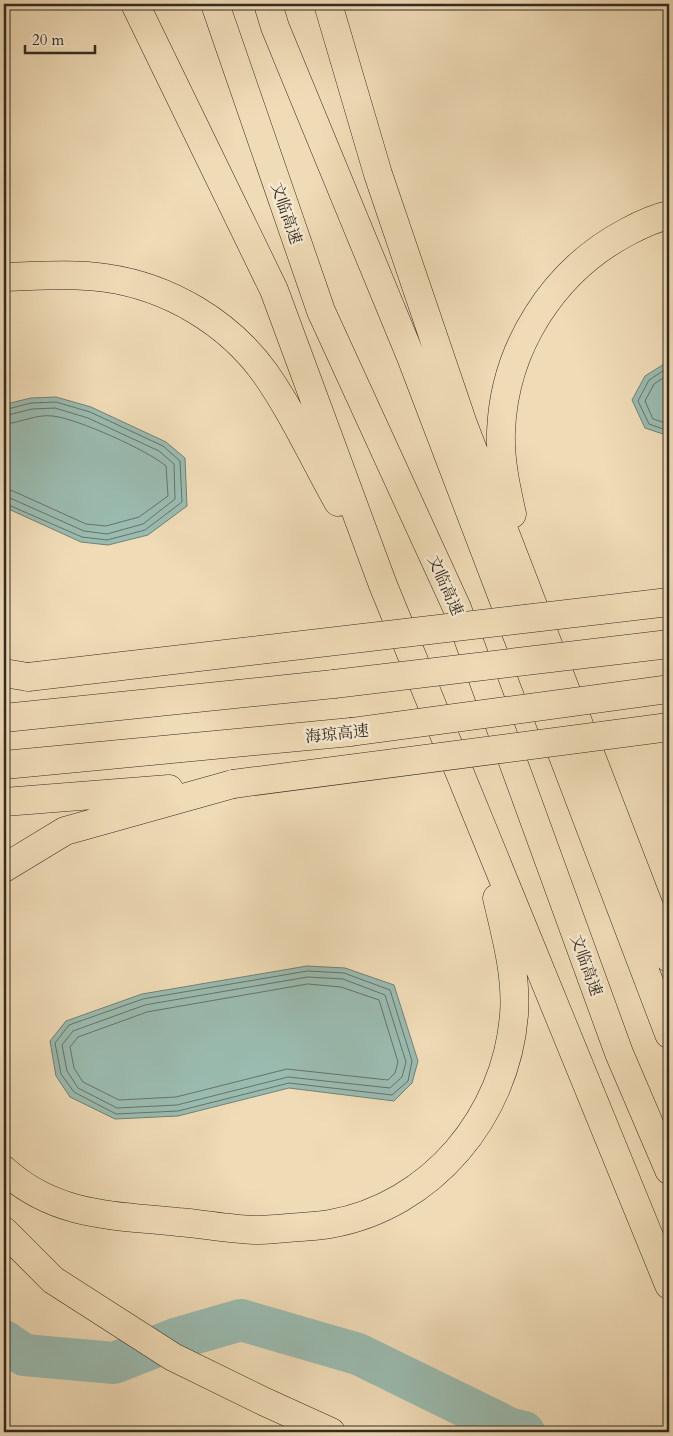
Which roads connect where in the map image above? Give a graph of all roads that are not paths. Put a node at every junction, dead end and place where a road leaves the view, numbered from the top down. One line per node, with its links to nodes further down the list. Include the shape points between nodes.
1 (135, 4): 7 (highway, via 274,290)
2 (215, 4): 25 (highway, 文临高速, via 321,311 457,608 619,1053)
3 (268, 4): 23 (highway, via 415,366)
4 (328, 4): 9 (highway, via 378,174 463,424)
5 (669, 215): 9 (highway, via 640,225 617,238 574,270 556,289 526,334 508,382 501,431 502,456)
6 (4, 276): 7 (highway, via 79,276 132,283 181,302 226,332 264,372 279,395)
7 (383, 584): 18 (highway)
8 (669, 602): 11 (highway, bridge)
9 (533, 606): 20 (highway)
10 (669, 644): 13 (highway, bridge, via 334,684)
11 (12, 677)
12 (669, 689): 15 (highway, 海琼高速, bridge, via 351,732)
13 (4, 718)
14 (669, 727): 16 (highway, bridge)
15 (4, 765)
16 (233, 784): 17 (highway); 19 (highway, via 66,831)
17 (4, 802)
18 (481, 824): 24 (highway, via 514,986 511,1042 498,1086 482,1119 448,1162 428,1180 405,1196 356,1218 329,1224 254,1230 78,1210 28,1190); 27 (highway)
19 (4, 868)
20 (635, 870): 21 (highway); 22 (highway)
21 (669, 922)
22 (669, 958)
23 (669, 1034)
24 (4, 1170)
25 (669, 1170)
26 (4, 1231): 28 (highway, via 53,1280 173,1357)
27 (669, 1285)
28 (330, 1432)

